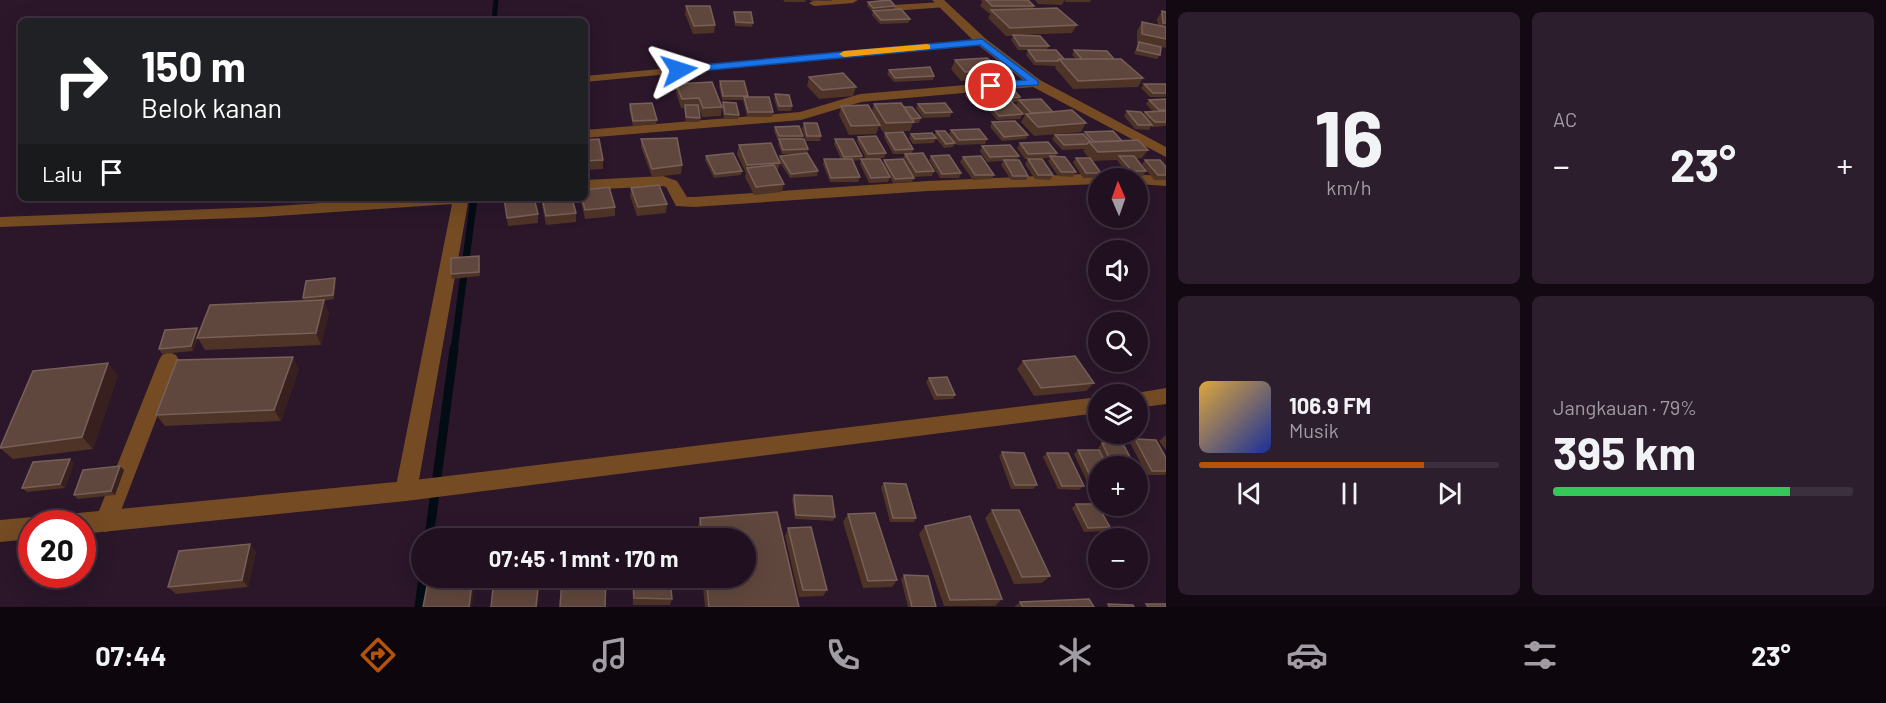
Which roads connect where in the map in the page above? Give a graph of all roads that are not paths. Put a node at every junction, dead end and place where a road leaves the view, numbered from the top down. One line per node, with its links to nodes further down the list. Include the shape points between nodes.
1 (853, 0): 2 (lane)
2 (814, 3)
3 (941, 3): 4 (lane); 5 (street)
4 (893, 8)
5 (982, 42): 6 (lane); 7 (street)
6 (588, 79)
7 (1035, 83): 8 (street, via 871,96 801,116); 9 (street)
8 (588, 134)
9 (1166, 153)
10 (1088, 179): 13 (street, via 694,202 682,202 672,184 663,181)
11 (1148, 180): 12 (street)
12 (1166, 182)
13 (588, 185)
14 (430, 201): 16 (street)
15 (461, 201): 21 (street)
16 (0, 222)
17 (169, 360): 22 (street)
18 (1166, 396): 19 (street)
19 (1148, 398)
20 (1088, 406): 21 (street)
21 (406, 491): 22 (street)
22 (106, 521): 23 (street)
23 (96, 522)
24 (18, 529): 25 (street)
25 (0, 531)

